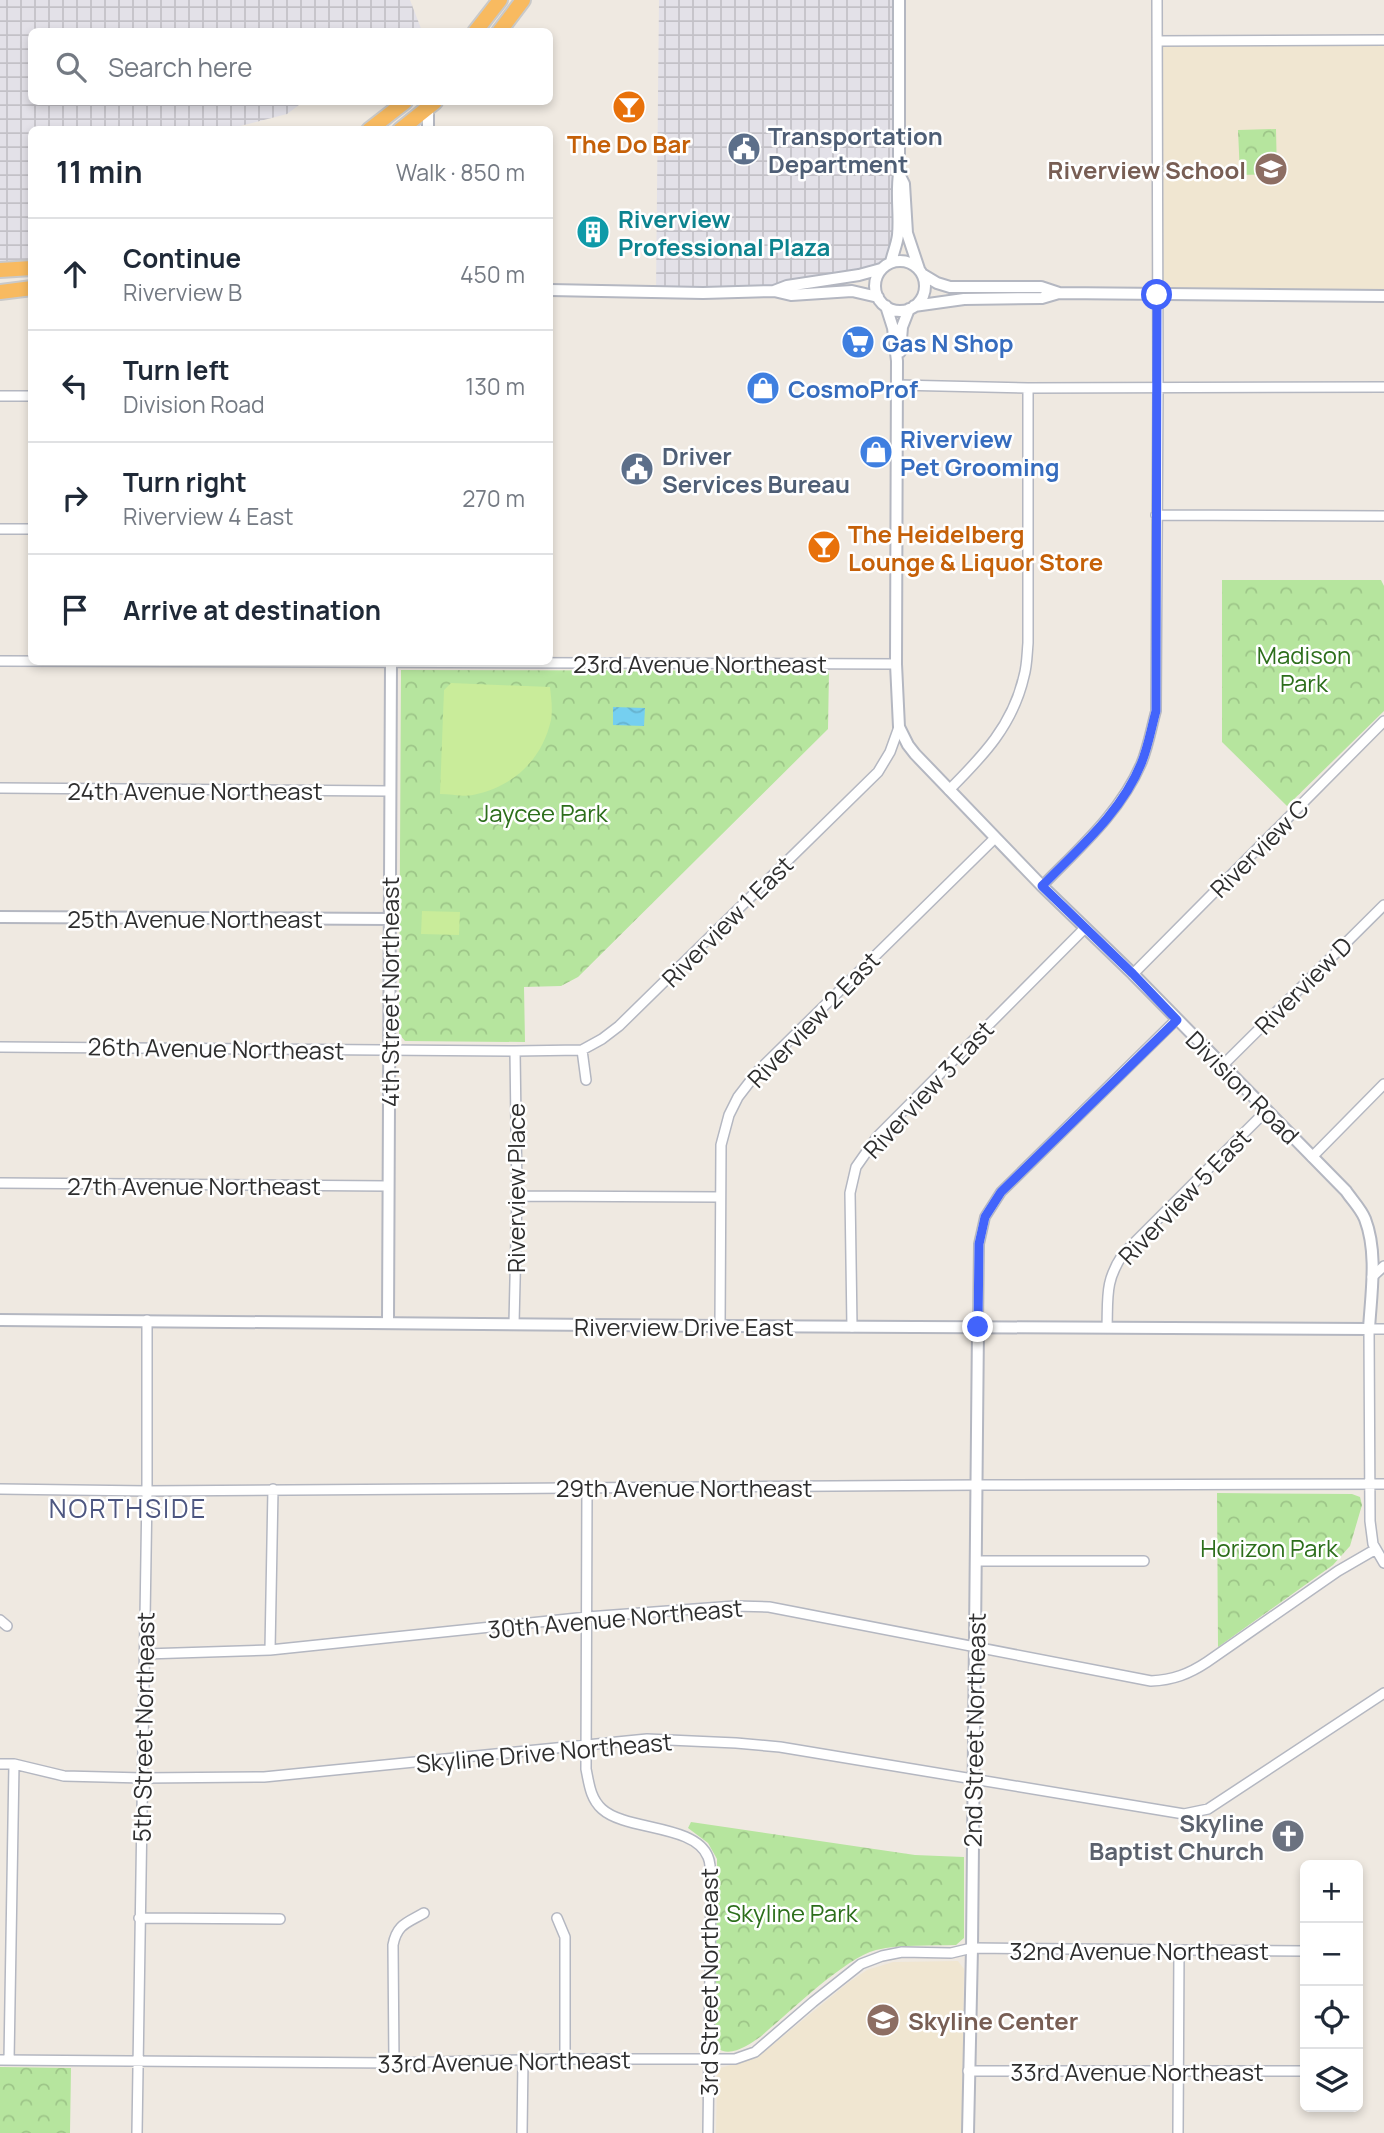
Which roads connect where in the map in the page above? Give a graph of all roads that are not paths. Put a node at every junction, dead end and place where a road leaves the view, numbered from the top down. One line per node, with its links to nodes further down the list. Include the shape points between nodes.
1 (500, 0): 5 (highway)
2 (523, 0): 6 (highway)
3 (900, 0): 15 (street)
4 (1157, 0): 8 (street)
5 (478, 28)
6 (502, 28)
7 (1384, 40): 8 (street)
8 (1158, 41): 26 (street)
9 (401, 105): 12 (highway)
10 (428, 105): 13 (highway)
11 (429, 105): 14 (street)
12 (374, 126)
13 (404, 126)
14 (428, 126)
15 (899, 174): 16 (street, via 898,238); 19 (street, via 904,184 907,233)
16 (886, 266): 19 (street, via 909,262); 22 (street); 28 (street, via 875,286)
17 (28, 268): 18 (highway)
18 (0, 270)
19 (920, 271): 25 (street, via 950,287 1041,287); 29 (street, via 924,291)
20 (28, 289): 23 (highway)
21 (553, 290): 22 (street)
22 (774, 291): 28 (street, via 791,295 852,291)
23 (0, 293): 24 (street)
24 (28, 293)
25 (1059, 293): 26 (street); 29 (street, via 1042,298 964,299)
26 (1157, 295): 27 (street); 32 (street)
27 (1384, 296)
28 (882, 302): 29 (street, via 897,310); 30 (street, via 893,328)
29 (912, 308): 30 (street, via 902,327)
30 (897, 361): 31 (street)
31 (897, 385): 34 (street); 44 (street)
32 (1158, 387): 33 (street); 34 (street); 37 (street)
33 (1384, 387)
34 (1028, 388): 49 (street, via 1028,643 1024,676 1000,735)
35 (0, 396): 36 (street)
36 (28, 396)
37 (1156, 515): 38 (street); 52 (street, via 1156,711 1142,763 1109,816)
38 (1384, 516)
39 (0, 529): 40 (street)
40 (28, 529)
41 (0, 661): 42 (street, 23rd Avenue Northeast)
42 (28, 661)
43 (553, 663): 44 (street, 23rd Avenue Northeast)
44 (896, 664): 47 (street)
45 (391, 665): 50 (street, 4th Street Northeast)
46 (1384, 721): 57 (street, Riverview C)
47 (899, 727): 49 (street, Division Road, via 908,745); 61 (street, Riverview 1 East, via 878,772 620,1026)
48 (0, 788): 50 (street, 24th Avenue Northeast)
49 (949, 790): 51 (street, Division Road)
50 (390, 791): 55 (street, 4th Street Northeast)
51 (995, 838): 52 (street, Division Road); 71 (street, Riverview 2 East, via 758,1071 738,1097 721,1145)
52 (1042, 886): 56 (street, Division Road)
53 (1384, 905): 63 (street, Riverview D)
54 (0, 917): 55 (street, 25th Avenue Northeast)
55 (389, 919): 60 (street, 4th Street Northeast)
56 (1085, 928): 57 (street, Division Road); 79 (street, Riverview 3 East, via 877,1137 856,1167 850,1193)
57 (1133, 974): 58 (street, Division Road)
58 (1177, 1020): 63 (street, Division Road); 80 (street, via 1001,1192 985,1217 979,1244)
59 (0, 1046): 60 (street, 26th Avenue Northeast)
60 (389, 1050): 62 (street, 26th Avenue Northeast); 69 (street, 4th Street Northeast)
61 (582, 1050): 62 (street); 64 (street)
62 (515, 1051): 70 (street, Riverview Place)
63 (1222, 1066): 66 (street, Division Road)
64 (586, 1080)
65 (1384, 1084): 67 (street)
66 (1266, 1111): 67 (street, Division Road); 81 (street, Riverview 5 East, via 1123,1254 1108,1286)
67 (1312, 1157): 73 (street, Division Road, via 1365,1217)
68 (0, 1183): 69 (street, 27th Avenue Northeast)
69 (388, 1186): 76 (street, 4th Street Northeast)
70 (516, 1196): 71 (street); 77 (street, Riverview Place)
71 (720, 1197): 78 (street, Riverview 2 East)
72 (1384, 1266): 73 (street)
73 (1372, 1277): 82 (street, Division Road)
74 (0, 1320): 75 (street, Riverview Drive East)
75 (147, 1320): 76 (street, Riverview Drive East); 90 (street, 5th Street Northeast)
76 (388, 1322): 77 (street, Riverview Drive East)
77 (514, 1324): 78 (street, Riverview Drive East)
78 (720, 1326): 79 (street, Riverview Drive East)
79 (852, 1327): 80 (street, Riverview Drive East)
80 (978, 1327): 81 (street, Riverview Drive East); 86 (street, 2nd Street Northeast)
81 (1107, 1327): 82 (street, Riverview Drive East)
82 (1369, 1329): 83 (street); 84 (street, Division Road)
83 (1384, 1329)
84 (1369, 1484): 85 (street, 29th Avenue Northeast); 86 (street, 29th Avenue Northeast); 91 (street, Division Road)
85 (1384, 1484)
86 (977, 1485): 87 (street, 29th Avenue Northeast); 92 (street, 2nd Street Northeast)
87 (587, 1488): 89 (street, 29th Avenue Northeast); 95 (street, 3rd Street Northeast)
88 (0, 1489): 90 (street, 29th Avenue Northeast)
89 (273, 1489): 90 (street, 29th Avenue Northeast); 97 (street)
90 (147, 1490): 98 (street, 5th Street Northeast)
91 (1376, 1549): 94 (street, Division Road); 96 (street, 30th Avenue Northeast, via 1208,1662 1170,1680 1151,1681)
92 (976, 1561): 93 (street); 96 (street, 2nd Street Northeast)
93 (1144, 1561)
94 (1384, 1563)
95 (587, 1617): 96 (street, 30th Avenue Northeast, via 769,1607); 97 (street, 30th Avenue Northeast); 100 (street, 3rd Street Northeast)
96 (975, 1648): 104 (street, 2nd Street Northeast)
97 (270, 1650): 98 (street, 30th Avenue Northeast)
98 (145, 1654): 103 (street, 5th Street Northeast)
99 (1384, 1693): 104 (street, Skyline Drive Northeast, via 1208,1809 1196,1812 1184,1814)
100 (586, 1745): 103 (street, Skyline Drive Northeast, via 264,1777); 104 (street, Skyline Drive Northeast, via 647,1739 736,1742); 114 (street, 3rd Street Northeast, via 590,1791 602,1809 699,1843 708,1858)
101 (0, 1764): 102 (street, Skyline Drive Northeast)
102 (14, 1764): 103 (street, Skyline Drive Northeast, via 64,1776); 105 (street)
103 (143, 1778): 107 (street, 5th Street Northeast)
104 (974, 1781): 110 (street, 2nd Street Northeast)
105 (5, 1899): 115 (street)
106 (424, 1913): 118 (street, via 395,1932)
107 (139, 1918): 109 (street); 117 (street, 5th Street Northeast)
108 (557, 1918): 113 (street, via 565,1937)
109 (280, 1919)
110 (972, 1948): 111 (street, 32nd Avenue Northeast); 114 (street, 33rd Avenue Northeast, via 951,1953 902,1952 861,1964 755,2052 735,2059); 119 (street, 2nd Street Northeast)
111 (1179, 1950): 112 (street, 32nd Avenue Northeast); 120 (street)
112 (1300, 1951)
113 (565, 2059): 114 (street, 33rd Avenue Northeast); 116 (street, 33rd Avenue Northeast)
114 (709, 2059): 124 (street, 3rd Street Northeast)
115 (5, 2060): 117 (street, 33rd Avenue Northeast)
116 (523, 2060): 118 (street, 33rd Avenue Northeast); 123 (street)
117 (136, 2061): 118 (street, 33rd Avenue Northeast); 122 (street, 5th Street Northeast)
118 (394, 2063)
119 (968, 2071): 120 (street, 33rd Avenue Northeast); 125 (street, 2nd Street Northeast)
120 (1178, 2071): 121 (street, 33rd Avenue Northeast); 126 (street)
121 (1300, 2071)
122 (137, 2133)
123 (522, 2133)
124 (708, 2133)
125 (968, 2133)
126 (1178, 2133)

